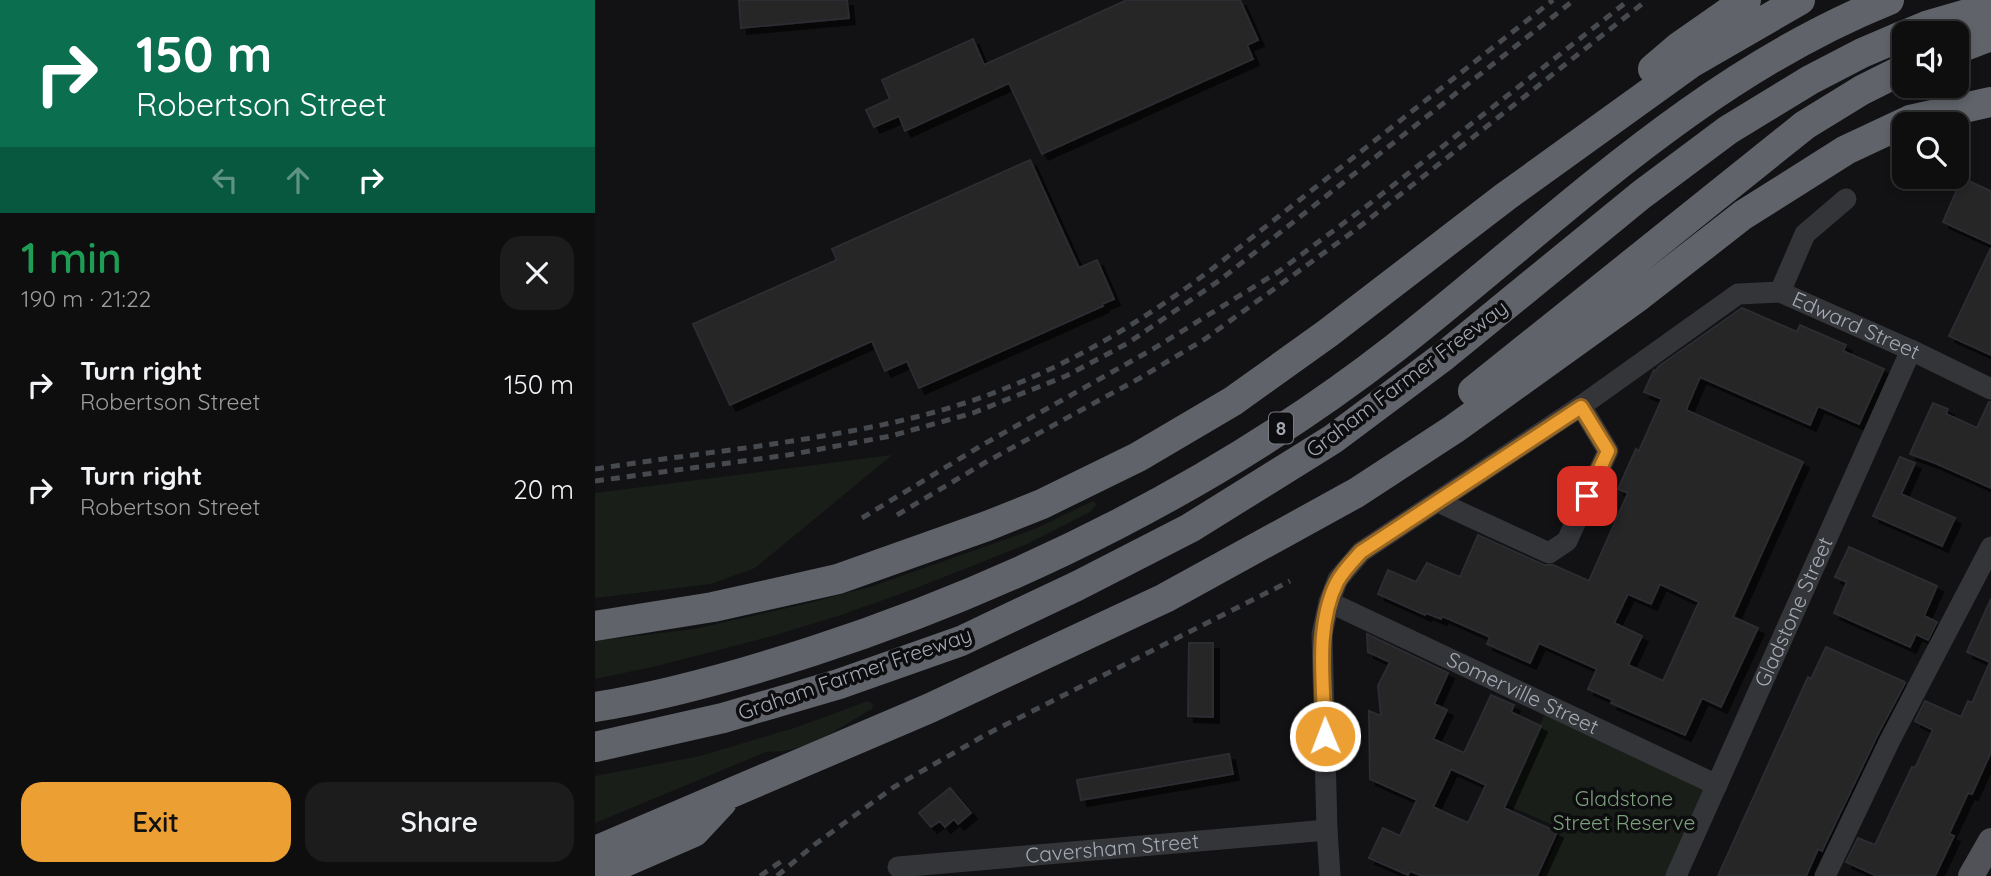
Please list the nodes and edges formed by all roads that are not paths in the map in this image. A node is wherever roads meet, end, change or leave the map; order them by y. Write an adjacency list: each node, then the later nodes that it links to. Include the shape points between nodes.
1 (1746, 0): 11 (highway, via 1680,46)
2 (1800, 0): 11 (highway, via 1691,63)
3 (1889, 0): 22 (highway, Graham Farmer Freeway / 8, via 1787,48 1703,102 1599,179 1394,348 1316,405 1190,484 1031,567 941,606 774,664)
4 (1991, 6): 5 (highway)
5 (1942, 21)
6 (1991, 36): 8 (highway)
7 (1892, 40): 23 (highway, Graham Farmer Freeway / 8, via 1810,80 1728,130 1333,439 1190,528 961,641 736,715)
8 (1969, 44)
9 (1892, 75): 18 (highway, via 1805,125 1446,413)
10 (1991, 102): 18 (highway, via 1910,120 1846,150 1743,215 1454,429 1356,493)
11 (1505, 197): 21 (highway, via 1233,401 1138,457 1042,504 838,579 713,607)
12 (1846, 198): 13 (street, via 1805,234)
13 (1780, 292): 14 (street, Edward Street); 16 (street, Edward Street, via 1738,294)
14 (1911, 350): 15 (street, Edward Street); 24 (street, Gladstone Street)
15 (1991, 389)
16 (1581, 407): 17 (street, Edward Street); 17 (street, via 1608,451 1567,541 1549,553)
17 (1438, 502): 20 (street, Edward Street, via 1361,552 1338,579)
18 (1270, 541): 25 (highway, via 1046,655)
19 (1991, 547): 33 (street)
20 (1329, 602): 24 (street, Somerville Street); 26 (street, Edward Street, via 1322,634)
21 (595, 626)
22 (595, 707)
23 (595, 747)
24 (1717, 785): 32 (street, Gladstone Street)
25 (730, 794): 28 (highway); 30 (highway, via 694,832)
26 (1327, 830): 29 (street, Caversham Street); 31 (street, Edward Street)
27 (1991, 841): 34 (main road)
28 (595, 850)
29 (898, 867)
30 (595, 874)
31 (1330, 876)
32 (1676, 876)
33 (1825, 876)
34 (1971, 876)

